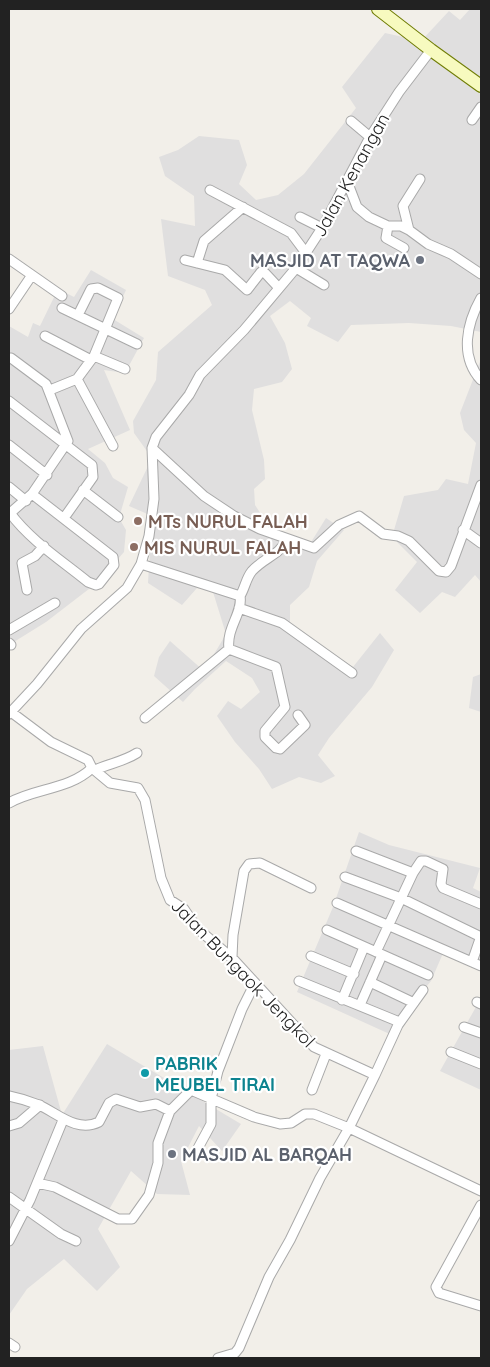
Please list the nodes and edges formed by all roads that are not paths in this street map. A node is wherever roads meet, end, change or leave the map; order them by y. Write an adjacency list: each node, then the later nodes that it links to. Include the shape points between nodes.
1 (378, 9): 2 (street)
2 (431, 50): 3 (street); 7 (street, Jalan Kenangan)
3 (481, 86)
4 (481, 106): 5 (street)
5 (472, 120)
6 (351, 121): 7 (street)
7 (370, 137): 9 (street, Jalan Kenangan)
8 (420, 179): 15 (street, via 403,206)
9 (347, 181): 13 (street, via 357,206); 14 (street, Jalan Kenangan)
10 (210, 190): 11 (street)
11 (244, 206): 17 (street, via 292,233); 20 (street, via 204,241)
12 (300, 217): 14 (street)
13 (388, 226): 15 (street); 16 (street, via 386,238)
14 (322, 228): 17 (street, Jalan Kenangan)
15 (409, 230): 22 (street)
16 (404, 248)
17 (306, 253): 21 (street, Jalan Kenangan)
18 (9, 259): 23 (street)
19 (184, 260): 20 (street)
20 (197, 263): 25 (street, via 225,270 247,290 262,272)
21 (296, 268): 24 (street); 25 (street, Jalan Kenangan)
22 (481, 274)
23 (32, 275): 26 (street); 29 (street)
24 (324, 285)
25 (278, 288): 44 (street, Jalan Kenangan, via 244,330 200,375)
26 (62, 296)
27 (481, 298): 38 (street, via 467,333 469,354)
28 (62, 308): 30 (street)
29 (9, 309)
30 (78, 316): 31 (street); 31 (street, via 91,289 98,288 114,296 118,302)
31 (106, 330): 33 (street); 34 (street)
32 (45, 336): 34 (street)
33 (137, 344)
34 (93, 358): 36 (street); 37 (street)
35 (9, 359): 39 (street, via 42,380)
36 (124, 370)
37 (77, 379): 39 (street); 43 (street)
38 (481, 380)
39 (50, 390): 42 (street)
40 (9, 400): 42 (street)
41 (9, 445): 45 (street)
42 (67, 445): 45 (street); 48 (street, via 93,468 93,477)
43 (113, 446)
44 (152, 448): 54 (street, via 204,496 260,529); 57 (street, via 154,499)
45 (47, 475): 49 (street)
46 (481, 485): 53 (street)
47 (9, 487): 49 (street)
48 (83, 490): 51 (street); 52 (street)
49 (29, 498): 50 (street); 52 (street)
50 (9, 514): 56 (street)
51 (118, 517)
52 (64, 518): 56 (street, via 113,557 114,565 99,584 92,585)
53 (463, 530): 54 (street, via 446,572 439,571 409,541 383,534 359,516 339,525 314,548); 55 (street)
54 (287, 540): 59 (street, via 280,552 267,557 253,570)
55 (481, 542)
56 (44, 546): 58 (street, via 22,563)
57 (141, 564): 59 (street); 65 (street, via 128,588 81,630)
58 (27, 590)
59 (240, 596): 61 (street)
60 (55, 603): 62 (street)
61 (239, 608): 63 (street, via 228,634); 64 (street, via 282,623)
62 (10, 626)
63 (229, 649): 66 (street, via 276,668 285,710 265,734 276,748 280,749 304,727); 67 (street)
64 (352, 673)
65 (10, 713): 69 (street, Jalan Bungaok Jengkol, via 51,742 88,760)
66 (298, 715)
67 (145, 718)
68 (137, 753): 69 (street, via 122,762)
69 (93, 769): 70 (street, via 84,776); 84 (street, Jalan Bungaok Jengkol, via 110,783 138,788 142,793 165,892 170,900 184,909 200,931)
70 (9, 803)
71 (356, 851): 72 (street)
72 (413, 873): 75 (street); 77 (street, via 423,860 442,868 442,887)
73 (346, 877): 75 (street)
74 (311, 888): 84 (street, via 260,863 249,864 244,871)
75 (401, 898): 78 (street); 80 (street)
76 (337, 903): 78 (street)
77 (481, 904)
78 (390, 925): 82 (street); 85 (street)
79 (327, 930): 81 (street)
80 (481, 937): 85 (street)
81 (364, 947): 82 (street); 86 (street)
82 (379, 954): 87 (street); 89 (street)
83 (311, 956): 86 (street)
84 (232, 957): 90 (street, Jalan Bungaok Jengkol)
85 (477, 964)
86 (354, 974): 92 (street)
87 (428, 975)
88 (299, 981): 92 (street)
89 (370, 982): 93 (street); 94 (street)
90 (255, 983): 99 (street, Jalan Bungaok Jengkol, via 314,1047); 104 (street, via 218,1071)
91 (424, 990): 101 (street, via 398,1025)
92 (342, 1000): 94 (street)
93 (410, 1001)
94 (360, 1006): 95 (street)
95 (397, 1021)
96 (464, 1027): 97 (street)
97 (481, 1033)
98 (450, 1052): 100 (street)
99 (326, 1054): 101 (street, Jalan Bungaok Jengkol); 102 (street)
100 (481, 1064)
101 (375, 1076): 109 (street)
102 (312, 1090)
103 (9, 1096): 105 (street)
104 (211, 1099): 106 (street, via 191,1090); 109 (street, via 254,1118 275,1123 291,1123 309,1113); 110 (street, via 211,1124)
105 (40, 1105): 107 (street); 108 (street, via 18,1123)
106 (170, 1111): 107 (street, via 156,1104 140,1107 116,1099 109,1103 96,1124); 111 (street, via 158,1143 158,1163 149,1195 132,1219 118,1219 55,1187)
107 (63, 1120): 111 (street)
108 (9, 1126)
109 (349, 1128): 112 (street); 119 (street, via 268,1277 239,1348 235,1353)
110 (197, 1150)
111 (37, 1182): 115 (street)
112 (481, 1191)
113 (9, 1197): 115 (street)
114 (481, 1205): 118 (street, via 436,1287 439,1293)
115 (24, 1210): 116 (street); 117 (street)
116 (9, 1240)
117 (76, 1241)
118 (481, 1306)
119 (218, 1358)

